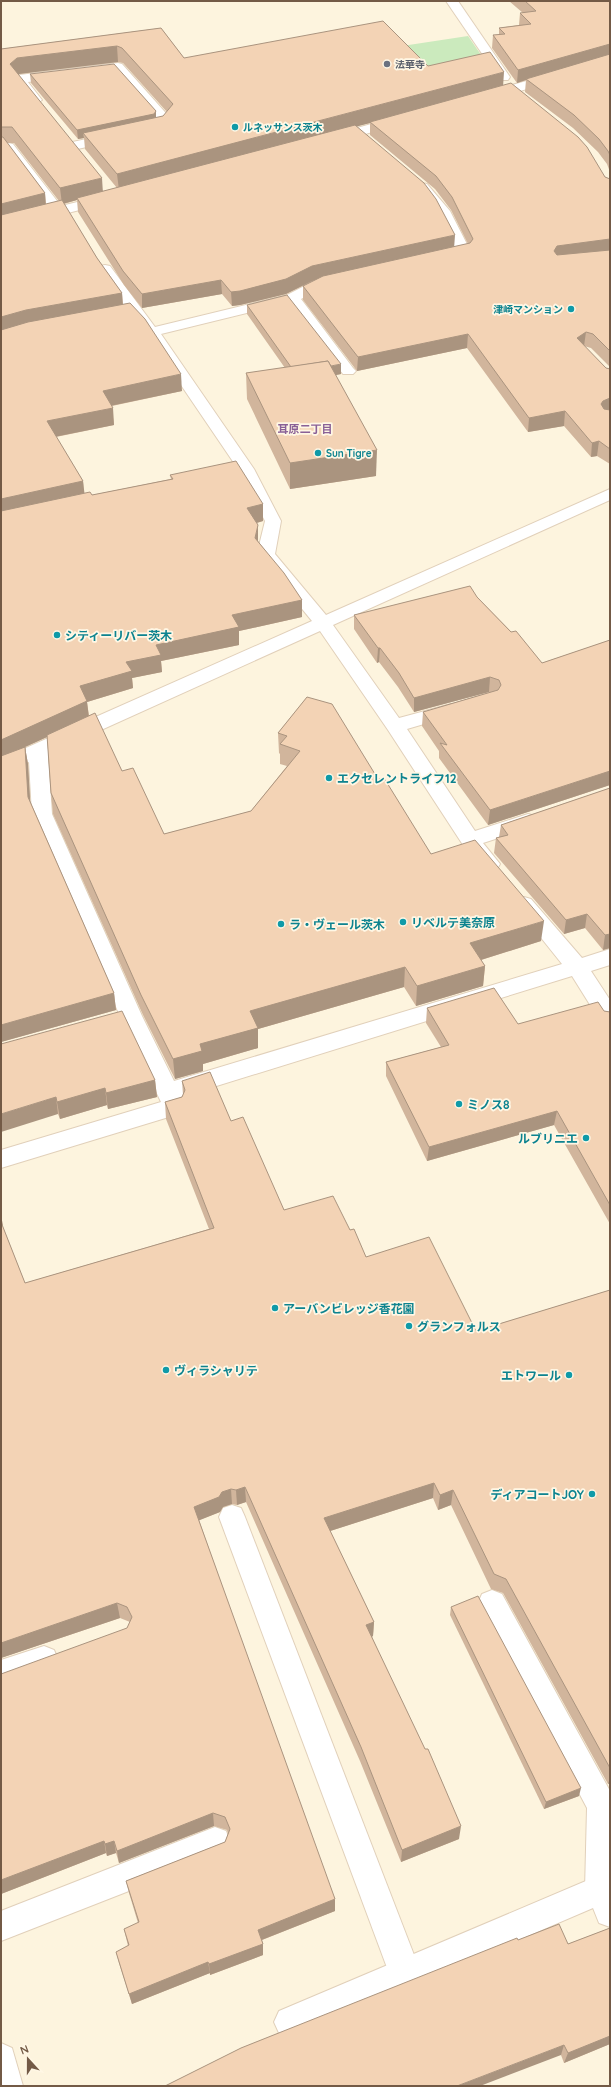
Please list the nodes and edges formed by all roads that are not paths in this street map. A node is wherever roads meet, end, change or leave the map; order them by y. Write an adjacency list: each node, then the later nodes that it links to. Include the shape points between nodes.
1 (452, 1): 3 (street)
2 (610, 61): 3 (street)
3 (513, 90): 4 (street); 5 (street)
4 (525, 99)
5 (476, 100)
6 (44, 110): 12 (street, via 19,79 118,67 165,120 159,127)
7 (416, 116): 8 (street)
8 (357, 132): 10 (street); 11 (street)
9 (63, 134): 12 (street)
10 (369, 142)
11 (319, 143)
12 (73, 146): 14 (street)
13 (1, 148): 17 (street, via 8,147)
14 (82, 157)
15 (411, 178): 20 (street, via 429,193 443,211 464,252)
16 (106, 186): 17 (street, via 115,197)
17 (67, 215): 18 (street)
18 (1, 226)
19 (95, 254): 23 (street, via 128,314)
20 (425, 260)
21 (345, 278): 22 (street, via 316,285)
22 (292, 298): 23 (street); 24 (street)
23 (152, 332): 26 (street, via 238,471 273,521 266,554)
24 (348, 371)
25 (610, 494): 26 (street)
26 (323, 623): 28 (street); 29 (street)
27 (467, 705): 28 (street)
28 (395, 726): 32 (street)
29 (38, 750): 30 (street); 35 (street, via 42,814)
30 (1, 767)
31 (544, 815): 32 (street)
32 (470, 840): 34 (street)
33 (610, 957): 34 (street)
34 (578, 968): 36 (street); 38 (street)
35 (131, 1016): 37 (street); 38 (street)
36 (610, 1018)
37 (108, 1022)
38 (168, 1092): 39 (street, via 174,1107)
39 (1, 1159)
40 (232, 1517): 47 (street)
41 (492, 1603): 45 (street, via 602,1806)
42 (67, 1650): 43 (street)
43 (1, 1674)
44 (215, 1842): 46 (street)
45 (605, 1901): 47 (street)
46 (1, 1926)
47 (405, 1973): 48 (street)
48 (290, 2022)
49 (1, 2059): 50 (street)
50 (7, 2086)

